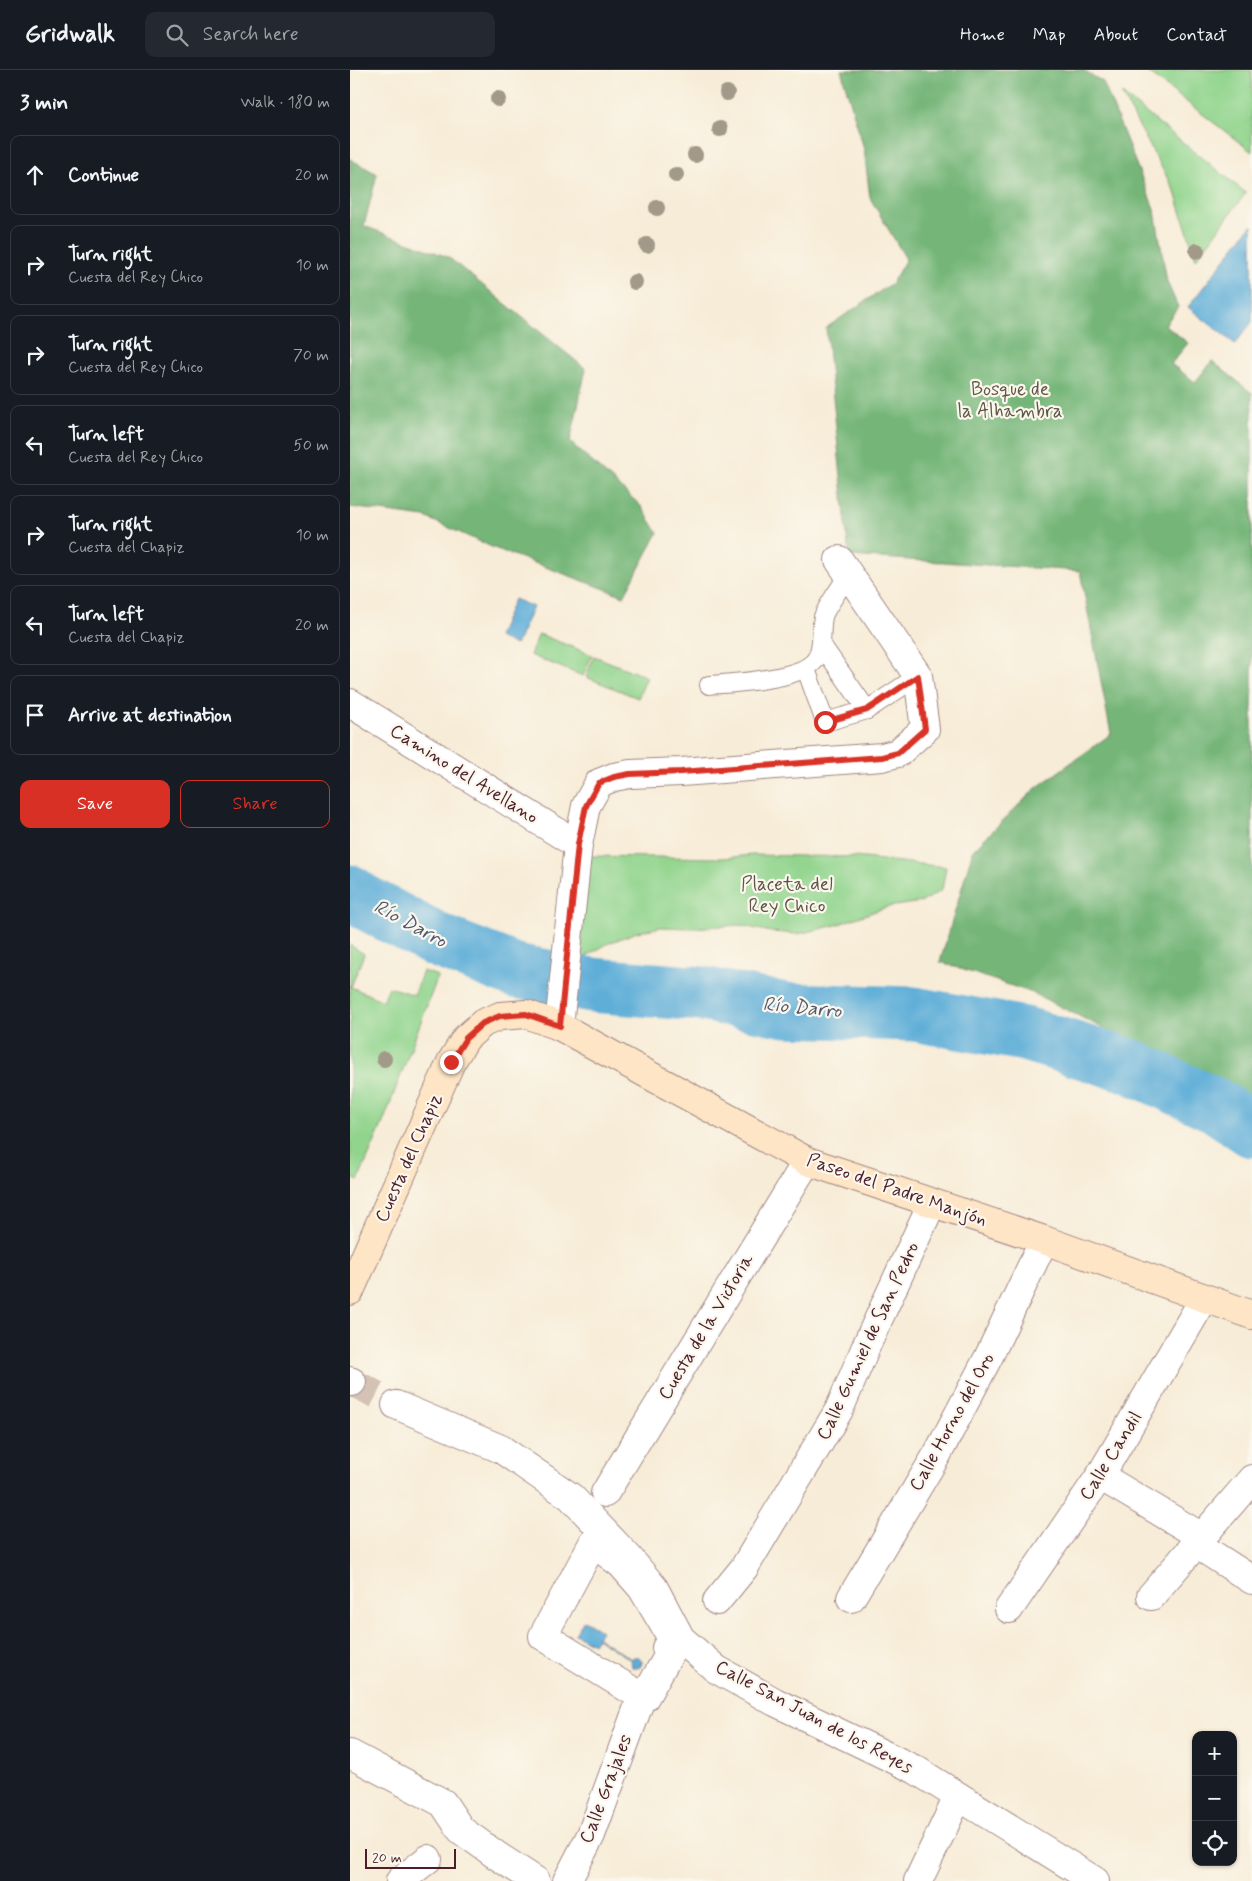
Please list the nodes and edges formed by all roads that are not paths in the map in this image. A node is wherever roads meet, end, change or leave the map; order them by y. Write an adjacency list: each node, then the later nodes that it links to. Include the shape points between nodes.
1 (844, 567): 2 (lane, via 823,616); 4 (street)
2 (822, 644): 3 (lane, via 816,660); 7 (lane)
3 (806, 669): 5 (lane, via 760,681); 7 (lane, via 825,722)
4 (918, 676): 7 (lane); 8 (street, via 925,729 898,753 882,757 614,777 599,783 586,806)
5 (709, 685)
6 (350, 704): 8 (street, Camino del Avellano)
7 (867, 710)
8 (578, 844): 9 (street)
9 (560, 1026): 10 (street, Paseo del Padre Manjón); 13 (street, Cuesta del Chapiz, via 526,1014 500,1016 483,1023 466,1038 451,1062)
10 (807, 1161): 11 (street, Paseo del Padre Manjón); 19 (street, Cuesta de la Victoria)
11 (930, 1202): 12 (street, Paseo del Padre Manjón); 24 (street, Calle Gumiel de San Pedro, via 840,1410 744,1568)
12 (1044, 1240): 14 (street, Paseo del Padre Manjón); 23 (street, Calle Horno del Oro, via 938,1453)
13 (350, 1291)
14 (1202, 1297): 15 (street, Paseo del Padre Manjón); 17 (street, Calle Candil, via 1163,1371)
15 (1252, 1315)
16 (396, 1405): 28 (street, Calle San Juan de los Reyes, via 501,1449 571,1497 654,1588 681,1639 716,1669 775,1702 916,1770)
17 (1100, 1476): 20 (street); 25 (street, Calle Candil)
18 (1252, 1479): 20 (street)
19 (605, 1492)
20 (1196, 1544): 21 (street); 22 (street)
21 (1252, 1580)
22 (1151, 1596)
23 (851, 1598)
24 (717, 1601)
25 (1009, 1609)
26 (642, 1696): 26 (street, Calle Grajales, via 645,1697 671,1651 666,1648 674,1640 642,1588 621,1564 593,1543 543,1636); 32 (street, Calle Grajales, via 591,1835)
27 (350, 1754): 31 (street, via 443,1803 461,1830)
28 (958, 1797): 33 (street); 34 (street, Calle San Juan de los Reyes)
29 (428, 1859): 30 (street)
30 (400, 1881)
31 (536, 1881)
32 (567, 1881)
33 (918, 1881)
34 (1095, 1881)

